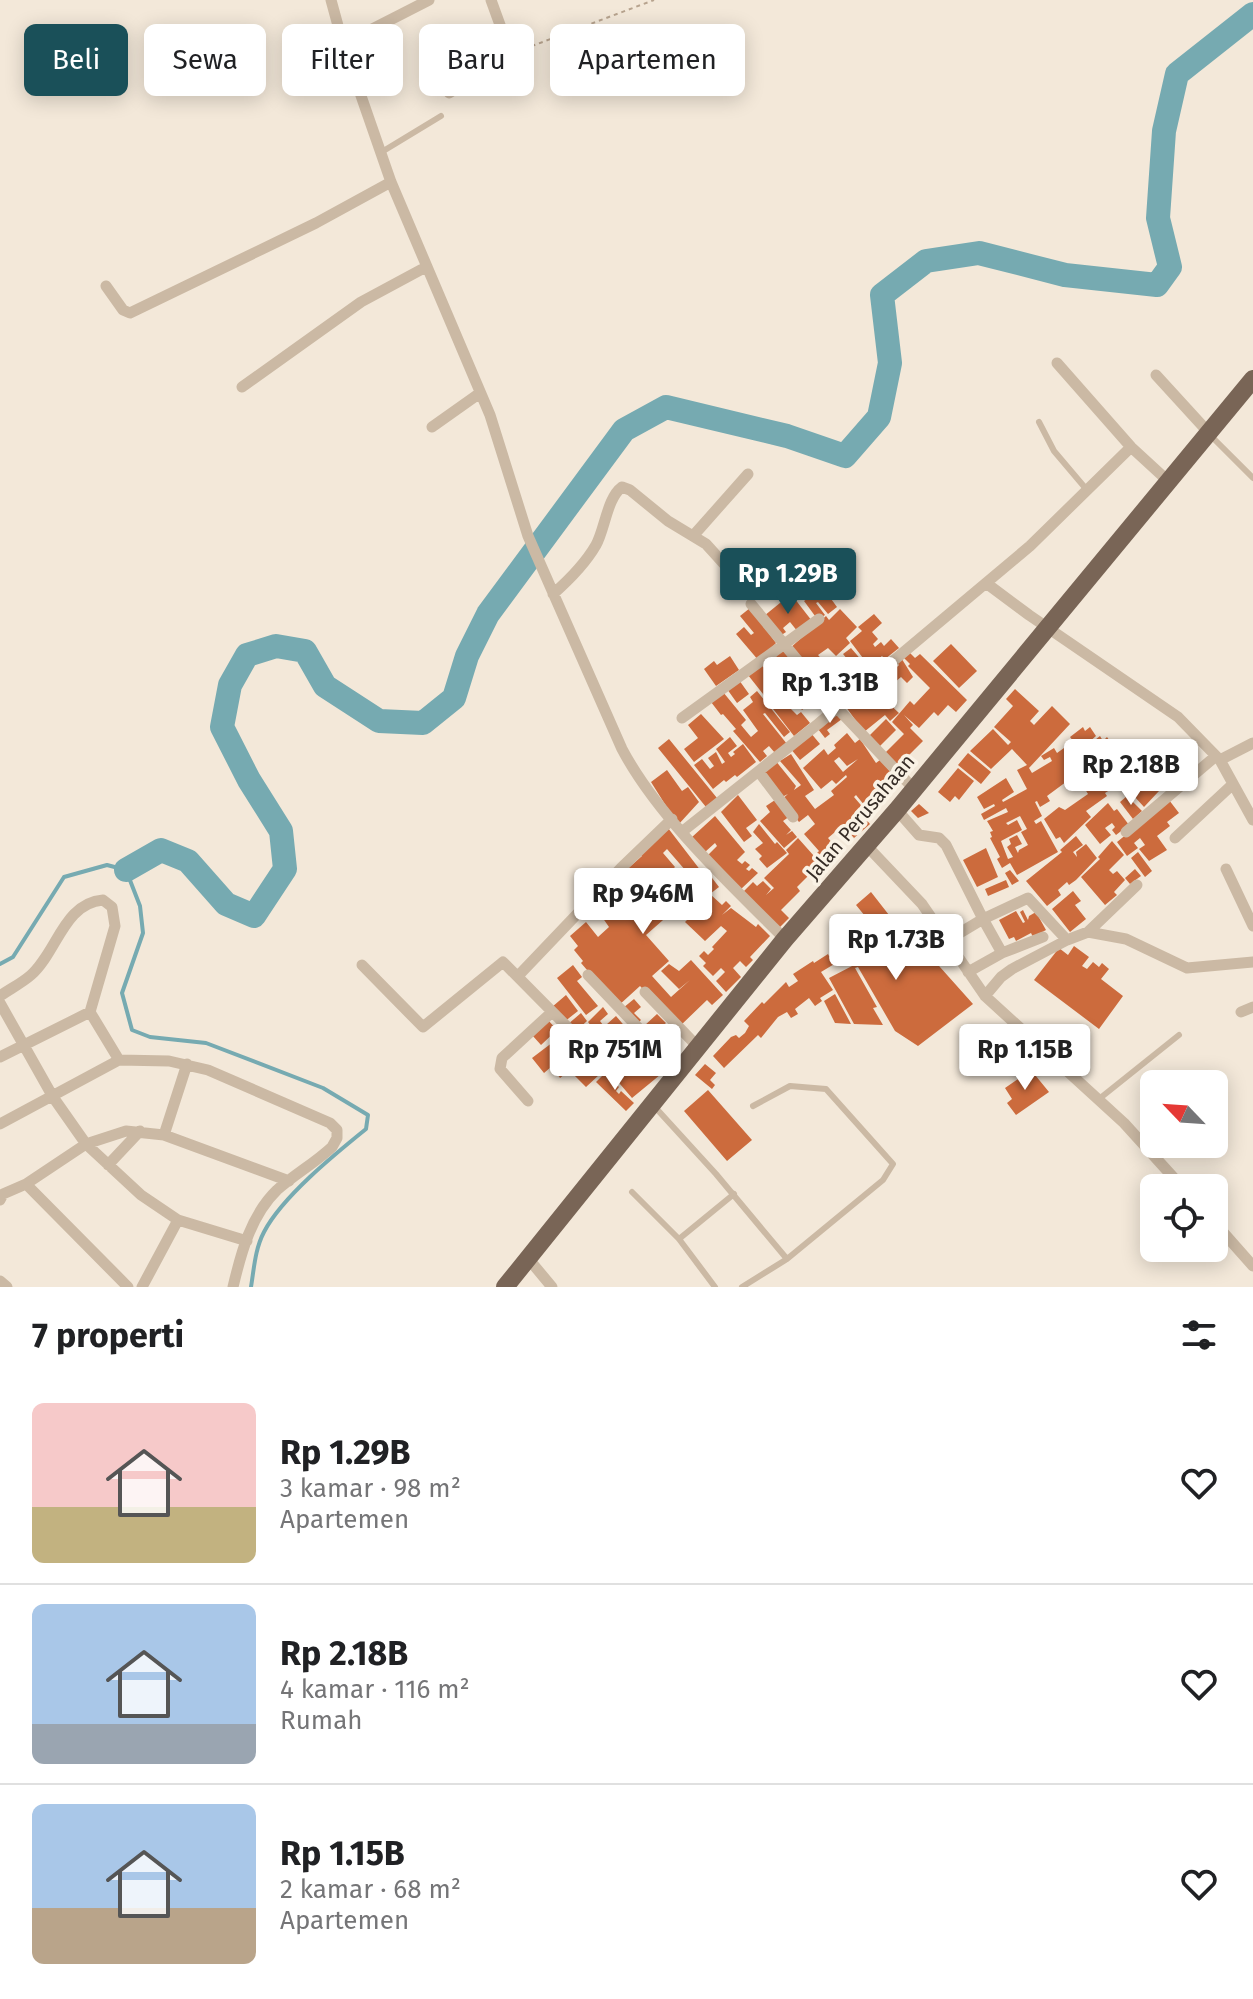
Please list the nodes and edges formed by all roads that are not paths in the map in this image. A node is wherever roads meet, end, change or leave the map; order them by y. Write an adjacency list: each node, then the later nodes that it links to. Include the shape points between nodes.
1 (331, 0): 4 (street)
2 (429, 0): 5 (street)
3 (491, 0): 6 (street)
4 (338, 24)
5 (382, 24)
6 (500, 24)
7 (361, 96): 9 (street)
8 (441, 116): 9 (lane)
9 (380, 153): 10 (street)
10 (391, 182): 11 (street); 12 (street, via 130,313)
11 (426, 267): 16 (street, via 361,302); 17 (street)
12 (106, 286)
13 (1057, 363): 21 (street)
14 (1156, 375): 20 (street)
15 (1253, 379): 20 (main road, Jalan Perusahaan)
16 (242, 387)
17 (480, 393): 19 (street); 29 (street)
18 (1039, 422): 25 (lane, via 1054,451)
19 (432, 427)
20 (1209, 433): 23 (lane); 24 (main road, Jalan Perusahaan)
21 (1131, 447): 24 (street); 25 (street)
22 (748, 474): 26 (street)
23 (1253, 478)
24 (1168, 481): 32 (main road, Jalan Perusahaan)
25 (1088, 491): 28 (street)
26 (693, 536): 27 (street, via 746,587); 29 (street, via 622,487 591,553)
27 (777, 569)
28 (986, 583): 32 (street); 34 (street)
29 (553, 594): 43 (street, via 622,749)
30 (751, 604): 33 (street)
31 (819, 619): 33 (street)
32 (1046, 627): 37 (street, via 1178,717); 40 (main road, Jalan Perusahaan)
33 (785, 645): 34 (street); 35 (street)
34 (837, 708): 38 (street); 40 (street)
35 (682, 718)
36 (1253, 743): 37 (street)
37 (1218, 758): 39 (street); 46 (street)
38 (759, 772): 42 (street); 45 (street)
39 (1233, 784): 44 (street); 47 (street)
40 (914, 789): 41 (main road, Jalan Perusahaan)
41 (897, 810): 48 (main road, Jalan Perusahaan); 51 (street, via 919,835 939,838 946,845)
42 (793, 817)
43 (672, 819): 45 (street); 63 (street)
44 (1253, 820)
45 (683, 831): 55 (street)
46 (1126, 832)
47 (1175, 838)
48 (866, 845): 55 (main road, Jalan Perusahaan); 56 (street)
49 (1226, 869): 52 (street)
50 (1137, 885): 53 (street)
51 (983, 919): 56 (street); 57 (street, via 1028,898); 58 (street)
52 (1253, 926)
53 (1088, 932): 57 (street); 59 (street, via 1126,939 1187,968)
54 (1043, 937): 58 (street)
55 (785, 939): 72 (main road, Jalan Perusahaan)
56 (948, 940): 61 (street)
57 (1067, 940): 66 (street, via 1006,972)
58 (1002, 953): 61 (street)
59 (1253, 962)
60 (362, 965): 63 (street, via 423,1027 502,962)
61 (968, 972): 66 (street)
62 (588, 975): 76 (street)
63 (518, 976): 69 (street)
64 (645, 992): 72 (street)
65 (0, 996): 68 (street, via 32,974 71,915 103,900 112,907 115,926)
66 (985, 996): 78 (street)
67 (0, 1003): 71 (street)
68 (90, 1012): 71 (street); 74 (street)
69 (552, 1012): 76 (street, via 603,1062); 79 (street, via 499,1061)
70 (1179, 1035): 78 (lane)
71 (25, 1044): 73 (street); 77 (street)
72 (698, 1047): 76 (main road, Jalan Perusahaan)
73 (0, 1057)
74 (119, 1060): 75 (street); 77 (street)
75 (187, 1064): 84 (street); 88 (street, via 335,1126 332,1147)
76 (673, 1065): 80 (main road, Jalan Perusahaan)
77 (53, 1097): 82 (street); 85 (street)
78 (1099, 1099): 87 (street)
79 (528, 1101)
80 (652, 1104): 92 (lane); 97 (main road, Jalan Perusahaan)
81 (753, 1106): 98 (lane, via 790,1086 826,1089 893,1164 883,1180)
82 (0, 1124)
83 (140, 1131): 84 (street); 85 (street); 86 (street)
84 (164, 1135): 88 (street)
85 (86, 1144): 86 (street); 89 (street)
86 (108, 1165): 93 (street)
87 (1170, 1174)
88 (289, 1181): 96 (street, via 264,1206)
89 (26, 1184): 91 (street); 103 (street)
90 (632, 1192): 95 (lane)
91 (1, 1194)
92 (734, 1194): 95 (lane); 98 (lane)
93 (178, 1220): 96 (street); 104 (street)
94 (1228, 1238): 99 (street)
95 (679, 1239): 107 (lane)
96 (247, 1241): 105 (street)
97 (527, 1257): 101 (main road, Jalan Perusahaan); 106 (street)
98 (787, 1259): 108 (lane)
99 (1253, 1266)
100 (0, 1281): 102 (street)
101 (514, 1283)
102 (7, 1287)
103 (128, 1287)
104 (142, 1287)
105 (233, 1287)
106 (552, 1287)
107 (715, 1287)
108 (742, 1287)

